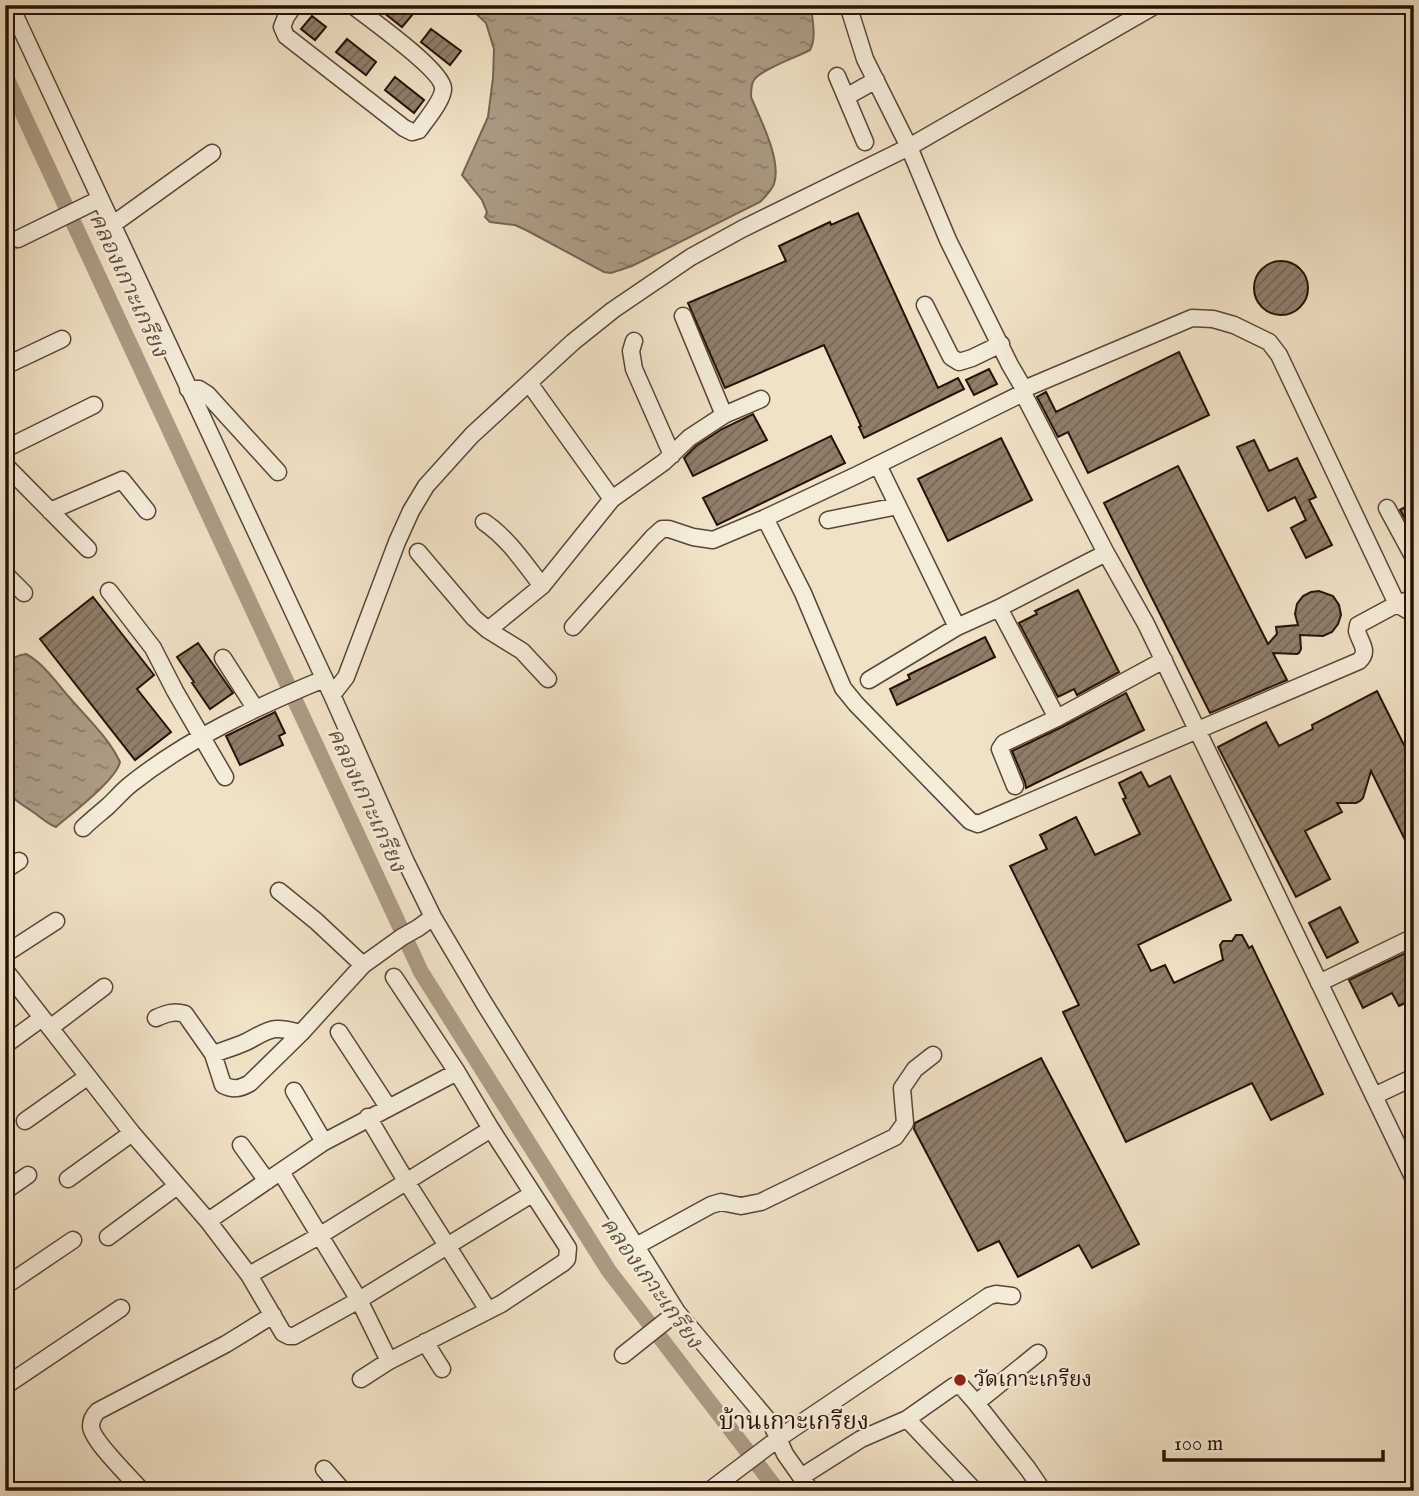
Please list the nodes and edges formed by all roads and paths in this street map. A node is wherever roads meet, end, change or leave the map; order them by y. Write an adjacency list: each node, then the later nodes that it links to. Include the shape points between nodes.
1 (10, 5): 12 (street)
2 (294, 5): 3 (street, via 282,27 286,36 404,128 419,130 443,95 444,86 415,55)
3 (352, 5)
4 (848, 5): 7 (street)
5 (1156, 5): 10 (street)
6 (837, 76): 8 (street)
7 (876, 80): 8 (street); 10 (street)
8 (846, 97): 9 (street)
9 (865, 142)
10 (909, 147): 19 (street, via 948,240); 21 (street, via 691,257 613,310)
11 (212, 153): 13 (street)
12 (93, 202): 13 (street); 14 (street)
13 (112, 225): 22 (street)
14 (18, 239)
15 (925, 304): 19 (street, via 951,357 959,362)
16 (683, 316): 26 (street)
17 (62, 339): 20 (street)
18 (634, 341): 28 (street, via 634,369)
19 (1001, 344): 23 (street)
20 (5, 366)
21 (529, 383): 32 (street); 60 (street, via 472,435 426,486 397,542 346,677)
22 (188, 389): 31 (street, via 207,394); 59 (street)
23 (1024, 391): 30 (street); 42 (street); 49 (street, via 1192,318 1234,325 1269,342)
24 (761, 399): 26 (street)
25 (94, 405): 27 (street)
26 (724, 415): 28 (street, via 688,438)
27 (5, 449)
28 (672, 455): 32 (street)
29 (5, 464): 35 (street)
30 (878, 465): 33 (street); 37 (street)
31 (278, 472)
32 (612, 499): 45 (street)
33 (898, 506): 38 (street); 53 (street)
34 (1387, 508): 43 (street)
35 (50, 511): 36 (street, via 122,480); 40 (street)
36 (147, 511)
37 (765, 518): 52 (street, via 713,540 662,529); 63 (street, via 843,688 970,821 978,824)
38 (828, 520)
39 (484, 522): 45 (street)
40 (88, 549)
41 (418, 551): 54 (street)
42 (1106, 553): 50 (street); 56 (street)
43 (1414, 558)
44 (5, 574): 47 (street)
45 (542, 586): 54 (street)
46 (109, 591): 64 (street, via 153,648)
47 (24, 593)
48 (1414, 598): 49 (street)
49 (1397, 604): 51 (street); 63 (street, via 1359,625 1365,652 1359,661)
50 (999, 608): 53 (street); 62 (street)
51 (1414, 614)
52 (573, 627)
53 (957, 628): 58 (street)
54 (488, 631): 57 (street, via 522,651)
55 (223, 658): 61 (street)
56 (1164, 660): 62 (street); 63 (street)
57 (548, 680)
58 (869, 680)
59 (318, 681): 60 (street); 61 (street)
60 (332, 695): 69 (street)
61 (255, 708): 64 (street)
62 (1057, 718): 66 (street, via 1000,749)
63 (1198, 731): 76 (street)
64 (201, 737): 65 (street); 67 (street, via 130,785)
65 (225, 777)
66 (1015, 786)
67 (83, 828)
68 (279, 891): 73 (street)
69 (433, 917): 73 (street); 111 (street)
70 (56, 921): 72 (street)
71 (1414, 937): 76 (street)
72 (5, 954)
73 (363, 965): 81 (street)
74 (5, 970): 79 (street)
75 (394, 977): 85 (street)
76 (1319, 983): 89 (street)
77 (104, 987): 79 (street)
78 (156, 1018): 83 (street, via 167,1013 186,1014)
79 (46, 1023): 82 (street); 86 (street)
80 (339, 1032): 90 (street)
81 (301, 1033): 83 (street, via 263,1031); 83 (street, via 241,1088 223,1085)
82 (5, 1045)
83 (213, 1054)
84 (933, 1055): 111 (street, via 915,1069 902,1088 905,1123 895,1137 761,1202 711,1205)
85 (457, 1072): 90 (street); 93 (street)
86 (87, 1077): 92 (street); 94 (street)
87 (1414, 1077): 89 (street)
88 (294, 1091): 95 (street)
89 (1374, 1096): 100 (street)
90 (388, 1107): 91 (street)
91 (368, 1117): 95 (street); 102 (street)
92 (24, 1121)
93 (491, 1129): 102 (street); 105 (street)
94 (132, 1133): 99 (street); 103 (street)
95 (324, 1142): 97 (street)
96 (241, 1145): 101 (street)
97 (281, 1171): 101 (street); 107 (street)
98 (28, 1175): 104 (street)
99 (68, 1179)
100 (1414, 1179)
101 (267, 1181): 106 (street)
102 (406, 1181): 107 (street); 110 (street)
103 (177, 1186): 106 (street); 108 (street)
104 (5, 1191)
105 (532, 1194): 110 (street); 117 (street, via 568,1248 567,1259)
106 (208, 1221): 112 (street)
107 (319, 1236): 112 (street); 115 (street)
108 (108, 1237)
109 (73, 1240): 113 (street)
110 (448, 1245): 115 (street); 117 (street)
111 (636, 1246): 119 (street)
112 (249, 1275): 118 (street)
113 (5, 1286)
114 (1012, 1296): 129 (street, via 989,1296)
115 (359, 1300): 118 (street, via 294,1336 283,1333); 123 (street)
116 (121, 1308): 126 (street)
117 (488, 1310): 120 (street)
118 (273, 1315): 134 (street, via 93,1417 95,1439)
119 (673, 1316): 122 (street); 129 (street, via 772,1425)
120 (425, 1342): 123 (street); 124 (street)
121 (1038, 1353): 127 (street)
122 (623, 1355)
123 (389, 1361): 125 (street)
124 (442, 1369)
125 (360, 1379)
126 (5, 1386)
127 (976, 1403): 128 (street, via 962,1387 954,1386); 139 (street)
128 (907, 1419): 131 (street, via 861,1438); 138 (street)
129 (774, 1442): 131 (street); 136 (street)
130 (324, 1469): 135 (street)
131 (801, 1477): 137 (street)
132 (5, 1483): 133 (street)
133 (11, 1491)
134 (142, 1491)
135 (343, 1491)
136 (709, 1491)
137 (811, 1491)
138 (975, 1491)
139 (1043, 1491)

